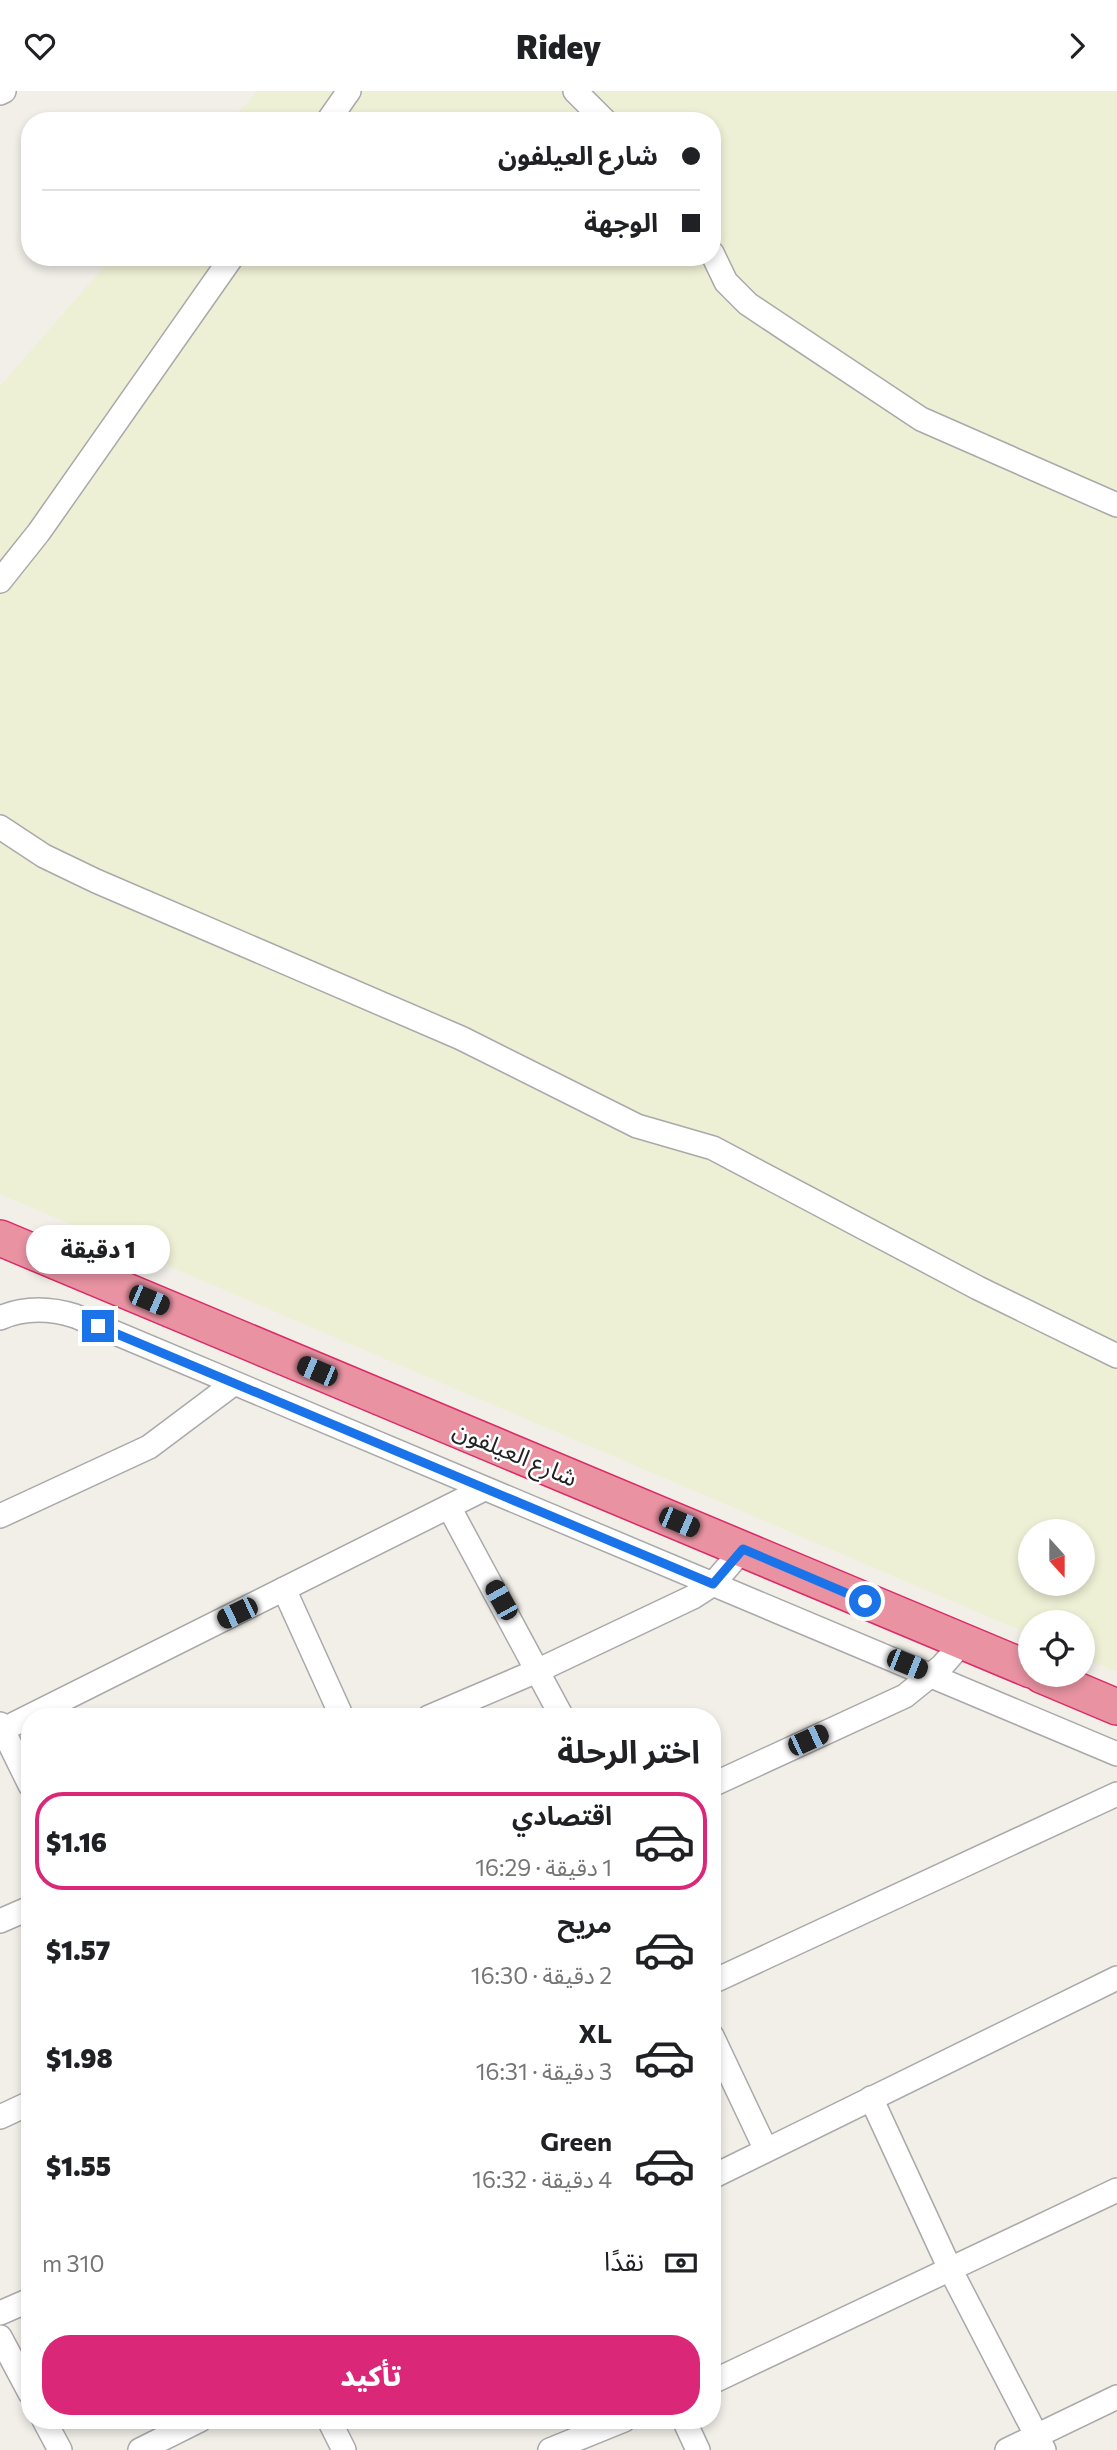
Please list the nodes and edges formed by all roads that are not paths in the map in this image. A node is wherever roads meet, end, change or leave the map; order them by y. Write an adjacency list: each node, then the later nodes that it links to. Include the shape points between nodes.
1 (349, 91): 3 (street)
2 (575, 91): 4 (street)
3 (334, 112)
4 (595, 112)
5 (226, 266): 8 (street)
6 (718, 266): 7 (street, via 726,282 748,304 921,419)
7 (1117, 505)
8 (0, 581)
9 (0, 827): 12 (street, via 44,856 96,881 461,1038 638,1126 713,1148)
10 (0, 1238): 17 (highway, شارع العيلفون)
11 (0, 1318): 13 (street, via 31,1309 61,1312)
12 (1117, 1356)
13 (233, 1384): 14 (street); 16 (street, via 149,1447)
14 (484, 1489): 15 (street); 18 (street)
15 (449, 1507): 19 (street); 22 (street)
16 (0, 1516)
17 (743, 1549): 18 (street); 20 (highway, شارع العيلفون)
18 (713, 1584): 22 (street); 23 (street)
19 (284, 1589): 26 (street); 27 (street)
20 (963, 1642): 21 (highway, شارع العيلفون); 23 (street)
21 (1018, 1665)
22 (539, 1670): 28 (street); 29 (street)
23 (931, 1674): 32 (street); 34 (street, via 905,1696)
24 (1070, 1687): 25 (highway)
25 (1117, 1707)
26 (42, 1708)
27 (338, 1708)
28 (450, 1708)
29 (558, 1708)
30 (21, 1718): 31 (street)
31 (1, 1728): 33 (street)
32 (1117, 1754)
33 (21, 1767)
34 (721, 1781)
35 (1117, 1794): 39 (street)
36 (21, 1912): 37 (street)
37 (0, 1921)
38 (1117, 1977): 41 (street)
39 (721, 1978)
40 (721, 2055): 44 (street)
41 (871, 2098): 44 (street); 47 (street)
42 (21, 2107): 43 (street)
43 (0, 2117)
44 (766, 2150): 45 (street)
45 (721, 2172)
46 (1117, 2190): 47 (street)
47 (950, 2269): 52 (street); 59 (street)
48 (21, 2303): 49 (street)
49 (0, 2313)
50 (0, 2337): 51 (street)
51 (21, 2376)
52 (721, 2378)
53 (1117, 2397): 59 (street)
54 (49, 2429): 60 (street)
55 (182, 2429): 61 (street)
56 (334, 2429): 62 (street)
57 (602, 2429): 63 (street)
58 (688, 2429): 64 (street)
59 (1041, 2443): 65 (street)
60 (60, 2450)
61 (140, 2450)
62 (344, 2450)
63 (550, 2450)
64 (698, 2450)
65 (1007, 2450)

